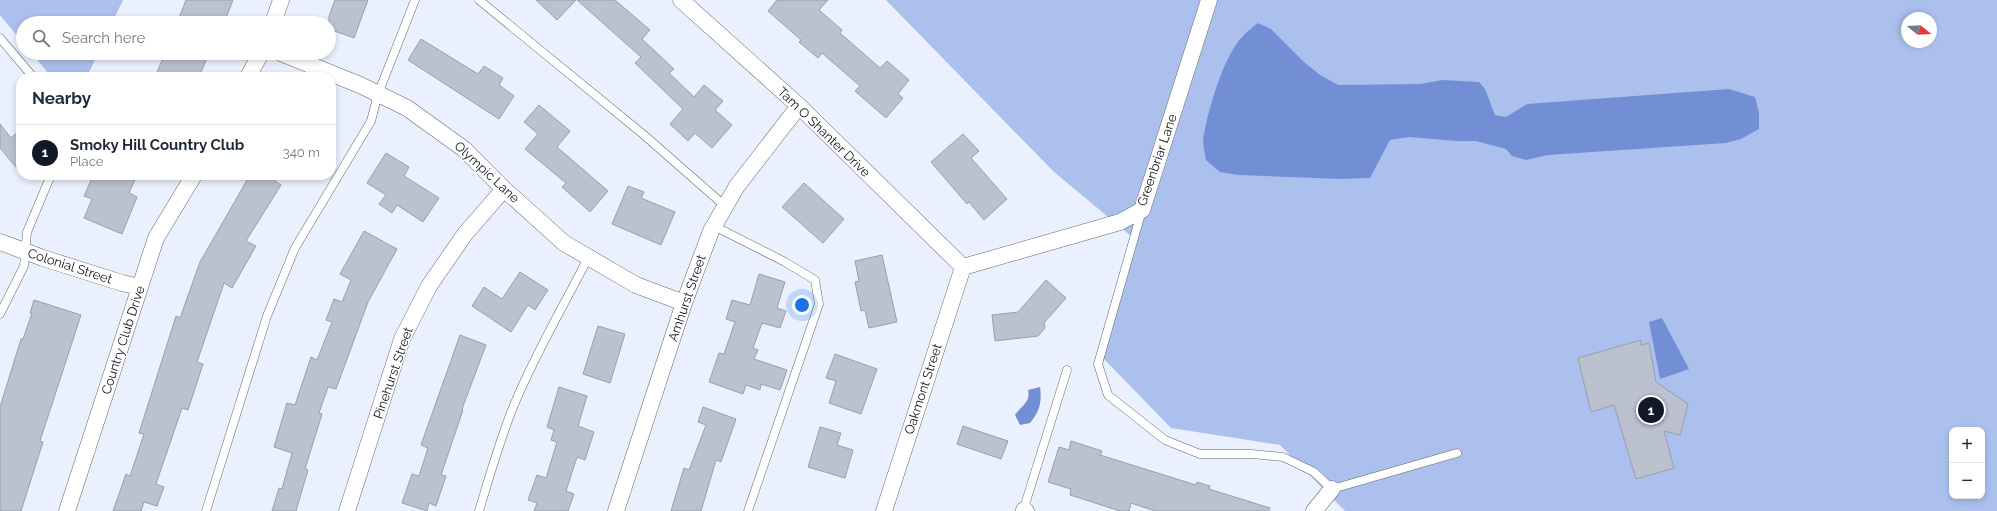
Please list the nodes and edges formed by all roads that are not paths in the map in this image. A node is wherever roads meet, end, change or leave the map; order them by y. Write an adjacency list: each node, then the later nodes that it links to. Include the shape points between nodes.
1 (281, 0): 6 (street)
2 (415, 0): 16 (lane)
3 (479, 0): 23 (lane, via 644,135)
4 (681, 0): 17 (street, Tam O Shanter Drive)
5 (1209, 0): 24 (street, Greenbriar Lane)
6 (275, 16)
7 (0, 38): 8 (lane)
8 (16, 57)
9 (19, 60): 12 (lane)
10 (257, 60): 13 (street)
11 (298, 60): 14 (street, Olympic Lane)
12 (29, 72)
13 (251, 72)
14 (326, 72)
15 (336, 76): 16 (street, Olympic Lane)
16 (378, 94): 18 (lane, via 371,120); 22 (street, Olympic Lane, via 407,108 464,149)
17 (799, 106): 23 (street, Amhurst Street, via 737,186); 29 (street, Tam O Shanter Drive)
18 (336, 179)
19 (49, 180): 27 (lane, via 27,232)
20 (191, 180): 30 (street, Country Club Drive, via 156,238)
21 (335, 180): 37 (lane, via 295,248 267,316)
22 (504, 189): 28 (street, Olympic Lane, via 564,243); 38 (street, Pinehurst Street, via 465,234 429,286 402,339)
23 (725, 206): 25 (street, Amhurst Street)
24 (1142, 210): 29 (street, Greenbriar Lane, via 1120,222); 35 (lane, via 1098,364 1108,395 1165,440 1200,454 1283,457 1314,472)
25 (714, 226): 31 (street, Amhurst Street); 41 (lane, via 785,262 814,280 819,304)
26 (0, 242): 27 (street, Colonial Street)
27 (25, 252): 30 (street, Colonial Street); 32 (lane, via 24,266)
28 (588, 258): 31 (street, Olympic Lane, via 636,284); 39 (lane, via 537,353 515,404)
29 (963, 267): 42 (street, Oakmont Street)
30 (140, 287): 36 (street, Country Club Drive)
31 (684, 303): 40 (street, Amhurst Street)
32 (0, 314)
33 (1067, 370): 43 (lane)
34 (1457, 453): 35 (lane)
35 (1332, 489): 44 (street)
36 (67, 511)
37 (206, 511)
38 (347, 511)
39 (479, 511)
40 (616, 511)
41 (748, 511)
42 (884, 511)
43 (1024, 511)
44 (1314, 511)

